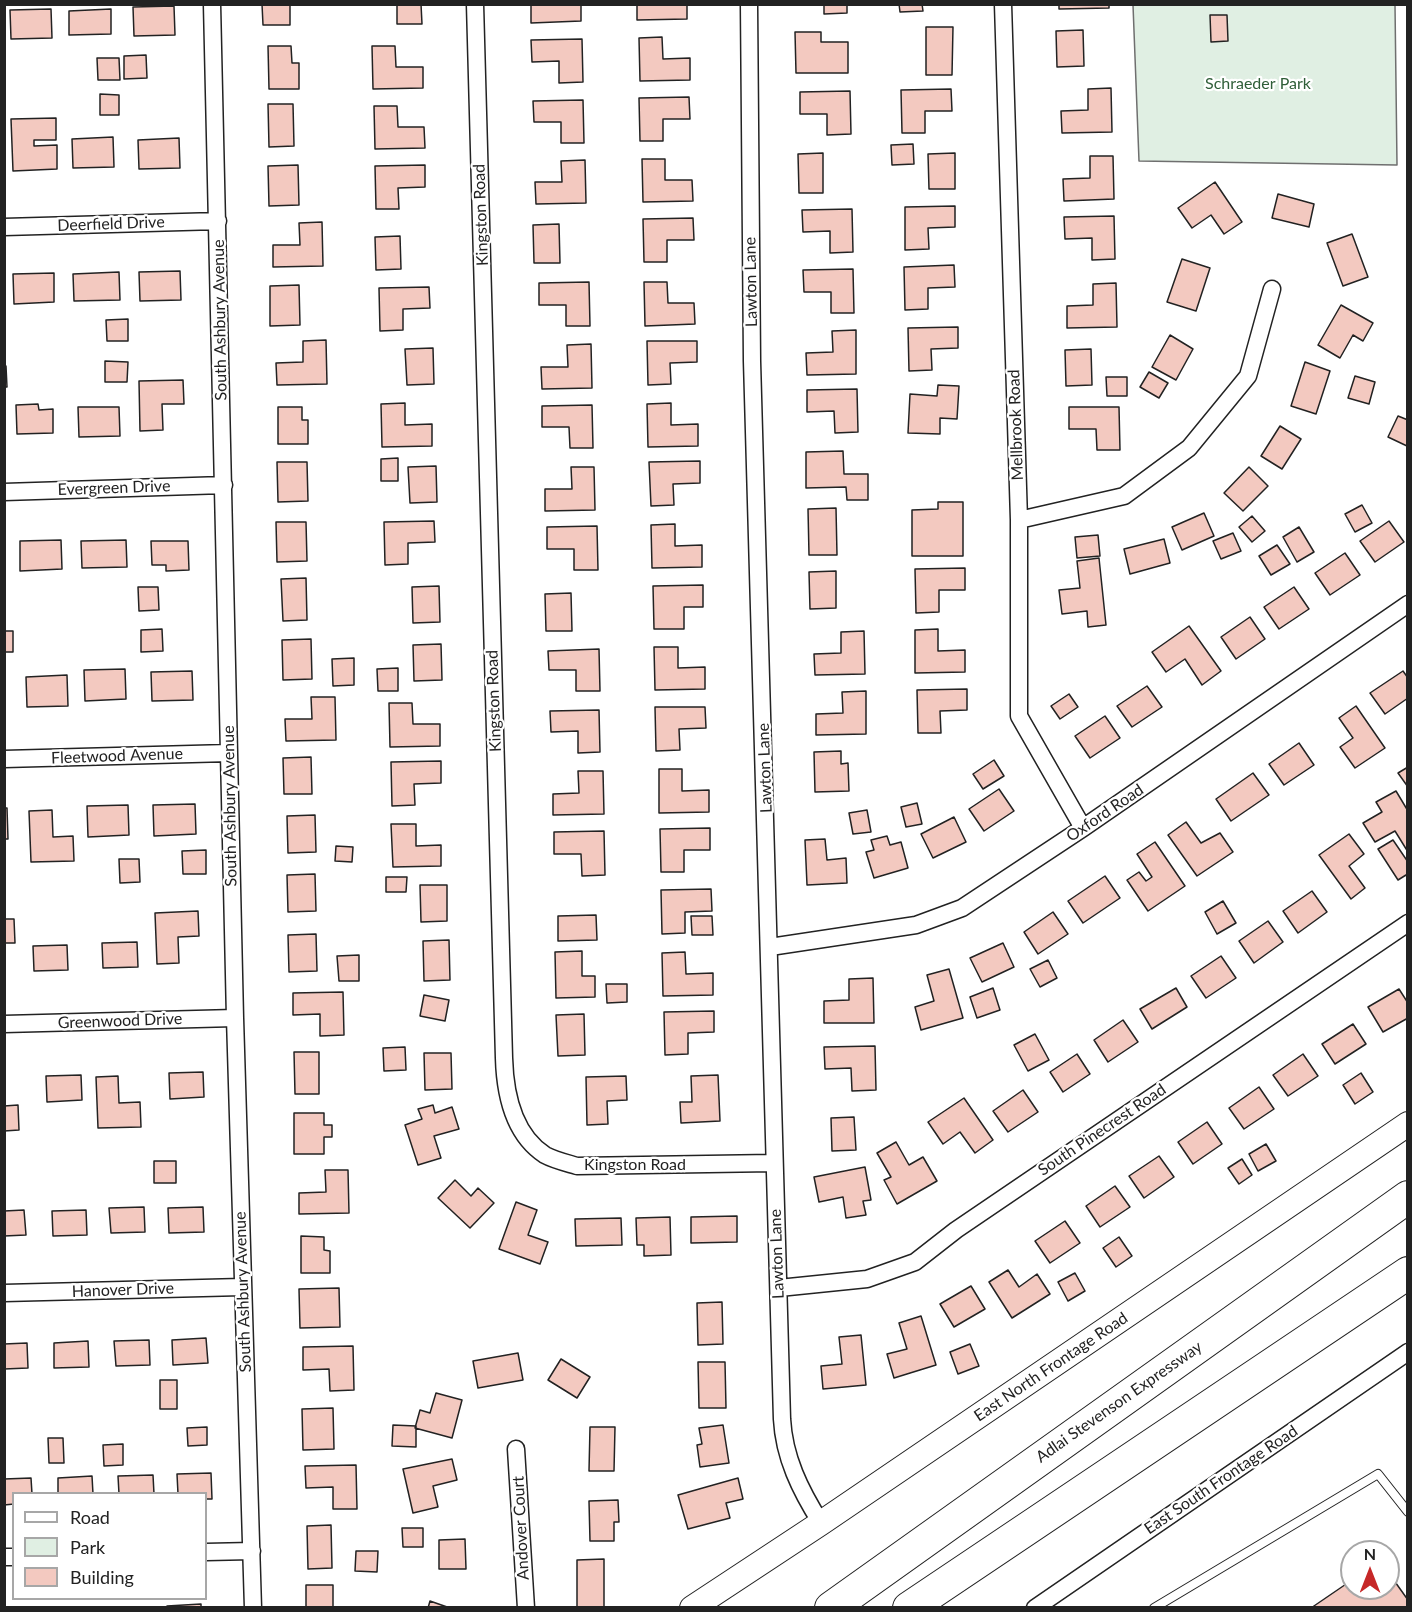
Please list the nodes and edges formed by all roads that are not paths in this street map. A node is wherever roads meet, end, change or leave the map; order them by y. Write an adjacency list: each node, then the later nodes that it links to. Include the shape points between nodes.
1 (212, 4): 5 (street, South Ashbury Avenue)
2 (475, 4): 20 (street, Kingston Road, via 504,1058 510,1105 530,1142 546,1156 577,1166)
3 (748, 4): 16 (street, Lawton Lane, via 752,362)
4 (1003, 4): 10 (street, Mellbrook Road)
5 (218, 221): 6 (street, Deerfield Drive); 8 (street, South Ashbury Avenue)
6 (4, 227)
7 (1272, 289): 10 (street, via 1248,376 1189,448 1124,496)
8 (224, 485): 9 (street, Evergreen Drive); 12 (street, South Ashbury Avenue)
9 (4, 492)
10 (1019, 520): 14 (street, Mellbrook Road, via 1019,716)
11 (1407, 604): 14 (street, Oxford Road)
12 (229, 753): 13 (street, Fleetwood Avenue); 17 (street, South Ashbury Avenue)
13 (4, 759)
14 (1083, 828): 16 (street, Oxford Road, via 962,908 916,925)
15 (1407, 923): 24 (street, South Pinecrest Road, via 956,1230 915,1262 867,1279)
16 (770, 947): 20 (street, Lawton Lane)
17 (235, 1018): 18 (street, Greenwood Drive); 23 (street, South Ashbury Avenue)
18 (4, 1024)
19 (1407, 1124): 29 (street, East North Frontage Road)
20 (773, 1163): 24 (street, Lawton Lane)
21 (1407, 1197): 35 (highway, Adlai Stevenson Expressway)
22 (1407, 1273): 36 (highway)
23 (242, 1287): 25 (street, Hanover Drive); 30 (street, South Ashbury Avenue)
24 (779, 1288): 29 (street, Lawton Lane, via 783,1438 792,1467)
25 (4, 1293)
26 (1407, 1352): 37 (street, East South Frontage Road)
27 (516, 1449): 33 (street, Andover Court)
28 (1407, 1512): 38 (lane, via 1378,1474)
29 (821, 1523): 34 (street, East North Frontage Road)
30 (252, 1551): 31 (street); 32 (street, South Ashbury Avenue)
31 (207, 1552)
32 (253, 1608)
33 (526, 1608)
34 (692, 1608)
35 (831, 1608)
36 (909, 1608)
37 (1035, 1608)
38 (1154, 1608)

